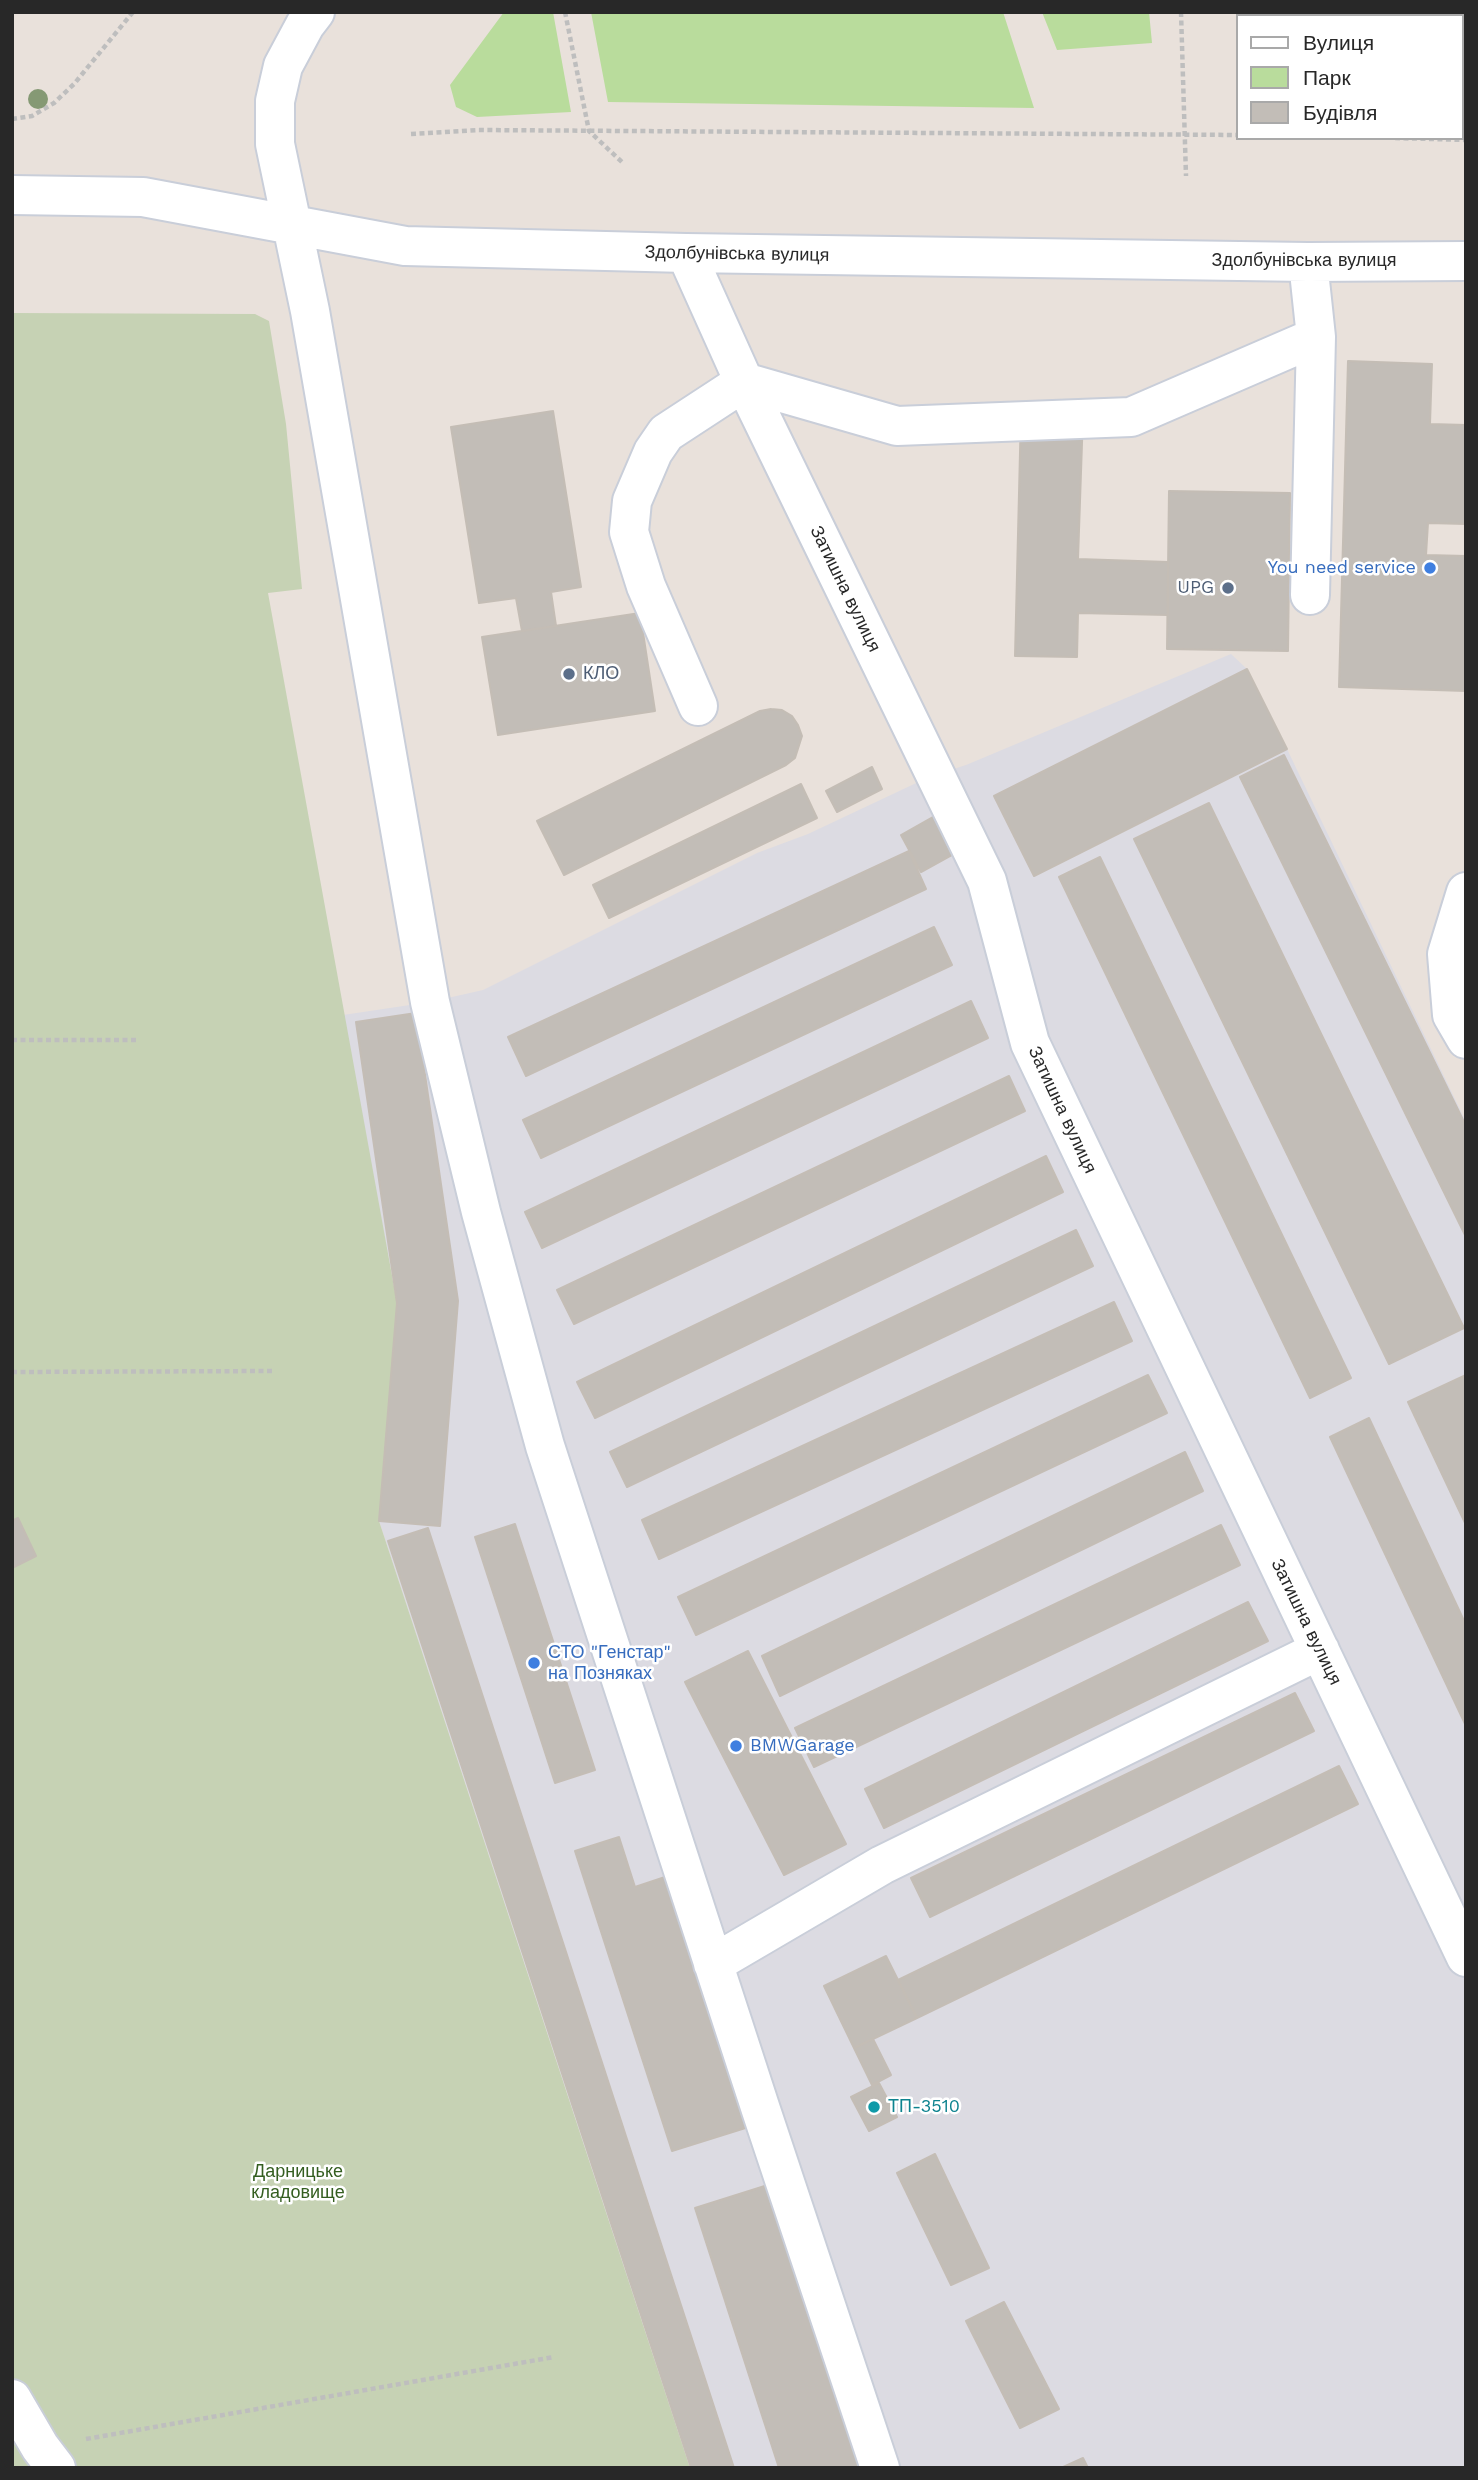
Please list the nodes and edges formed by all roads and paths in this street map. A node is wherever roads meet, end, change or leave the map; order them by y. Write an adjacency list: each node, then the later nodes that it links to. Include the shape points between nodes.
1 (133, 12): 5 (path, via 54,103 32,116)
2 (315, 12): 13 (street, via 284,66 275,102 275,144)
3 (565, 12): 6 (path)
4 (1181, 12): 8 (path)
5 (12, 119)
6 (589, 131): 7 (path); 8 (path); 10 (path)
7 (411, 134)
8 (1186, 134): 9 (path); 11 (path)
9 (1236, 135)
10 (624, 164)
11 (1186, 176)
12 (12, 195): 13 (street, Здолбунівська вулиця, via 142,197)
13 (290, 226): 14 (street, Здолбунівська вулиця, via 405,246); 29 (street, via 312,325 430,1002 481,1212 545,1446)
14 (686, 253): 16 (street, Здолбунівська вулиця); 18 (street, Затишна вулиця)
15 (1466, 261): 16 (street, Здолбунівська вулиця)
16 (1308, 262): 17 (street)
17 (1316, 337): 18 (street, via 1131,417 897,426); 19 (street)
18 (744, 382): 20 (street, via 666,433 632,501 629,532 646,586); 27 (street, Затишна вулиця, via 987,881 1030,1043)
19 (1310, 595)
20 (698, 706)
21 (1466, 892): 22 (street, via 1447,954 1452,1015)
22 (1466, 1039)
23 (12, 1040): 24 (path)
24 (136, 1040)
25 (272, 1371): 26 (path)
26 (12, 1372)
27 (1320, 1650): 28 (street, Затишна вулиця); 29 (street, via 882,1866)
28 (1466, 1958)
29 (713, 1964): 33 (street)
30 (554, 2357): 32 (path)
31 (12, 2399): 32 (street)
32 (48, 2457)
33 (880, 2468)

